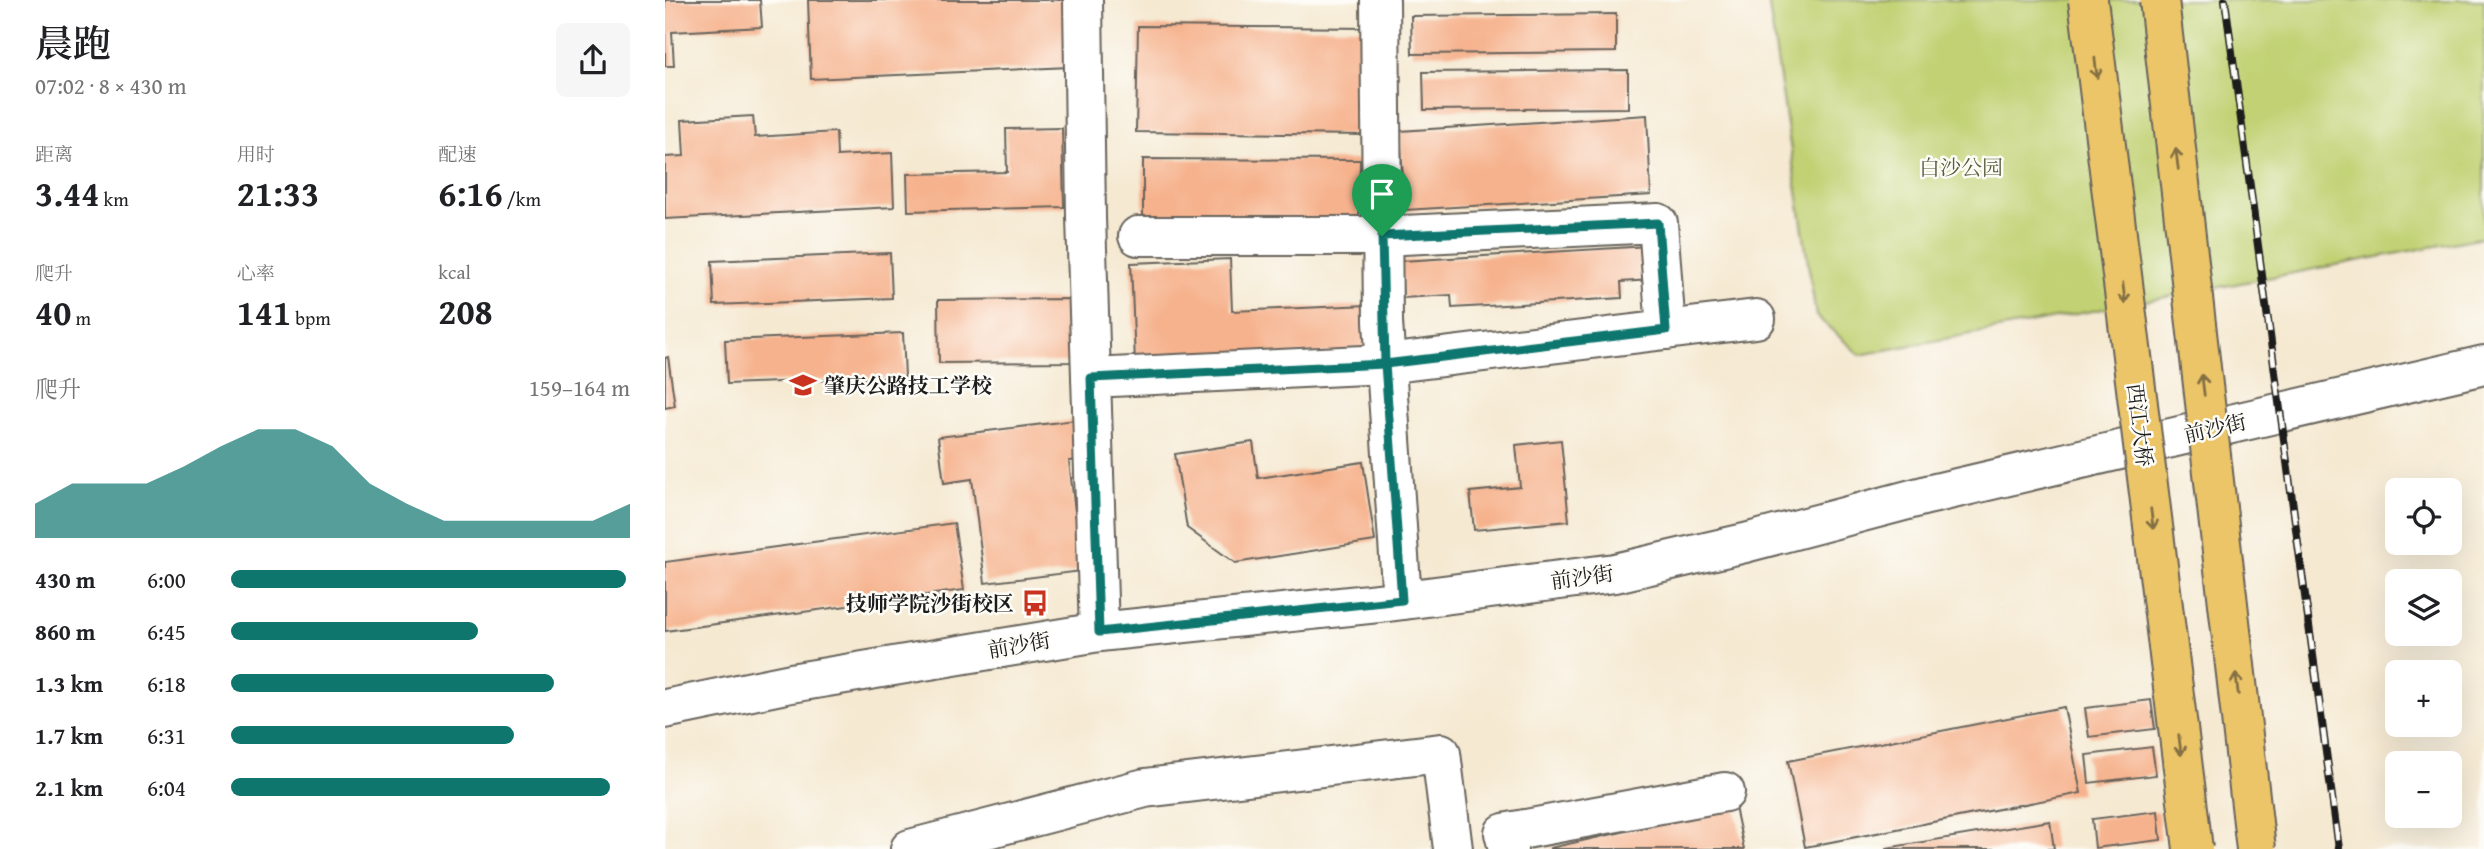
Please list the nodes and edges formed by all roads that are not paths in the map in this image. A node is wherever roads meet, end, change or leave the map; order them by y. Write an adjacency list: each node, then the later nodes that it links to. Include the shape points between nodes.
1 (1083, 0): 11 (street)
2 (1380, 0): 6 (street)
3 (2088, 0): 19 (main road, 西江大桥, one-way to 19, bridge)
4 (2159, 0): 20 (main road, one-way to 4, bridge)
5 (1137, 236): 6 (street)
6 (1382, 236): 8 (street, via 1658,223); 9 (street)
7 (1756, 319): 8 (street)
8 (1666, 330): 9 (street)
9 (1385, 364): 11 (street); 12 (street)
10 (2484, 365): 12 (street, 前沙街, via 1615,573)
11 (1091, 378): 13 (street)
12 (1402, 600): 13 (street, 前沙街)
13 (1099, 632): 14 (street, 前沙街, via 791,683)
14 (665, 709)
15 (1725, 792): 18 (street, via 1504,833)
16 (910, 849): 17 (street, via 1145,788 1441,753)
17 (1453, 849)
18 (1508, 849)
19 (2193, 849)
20 (2256, 849)

